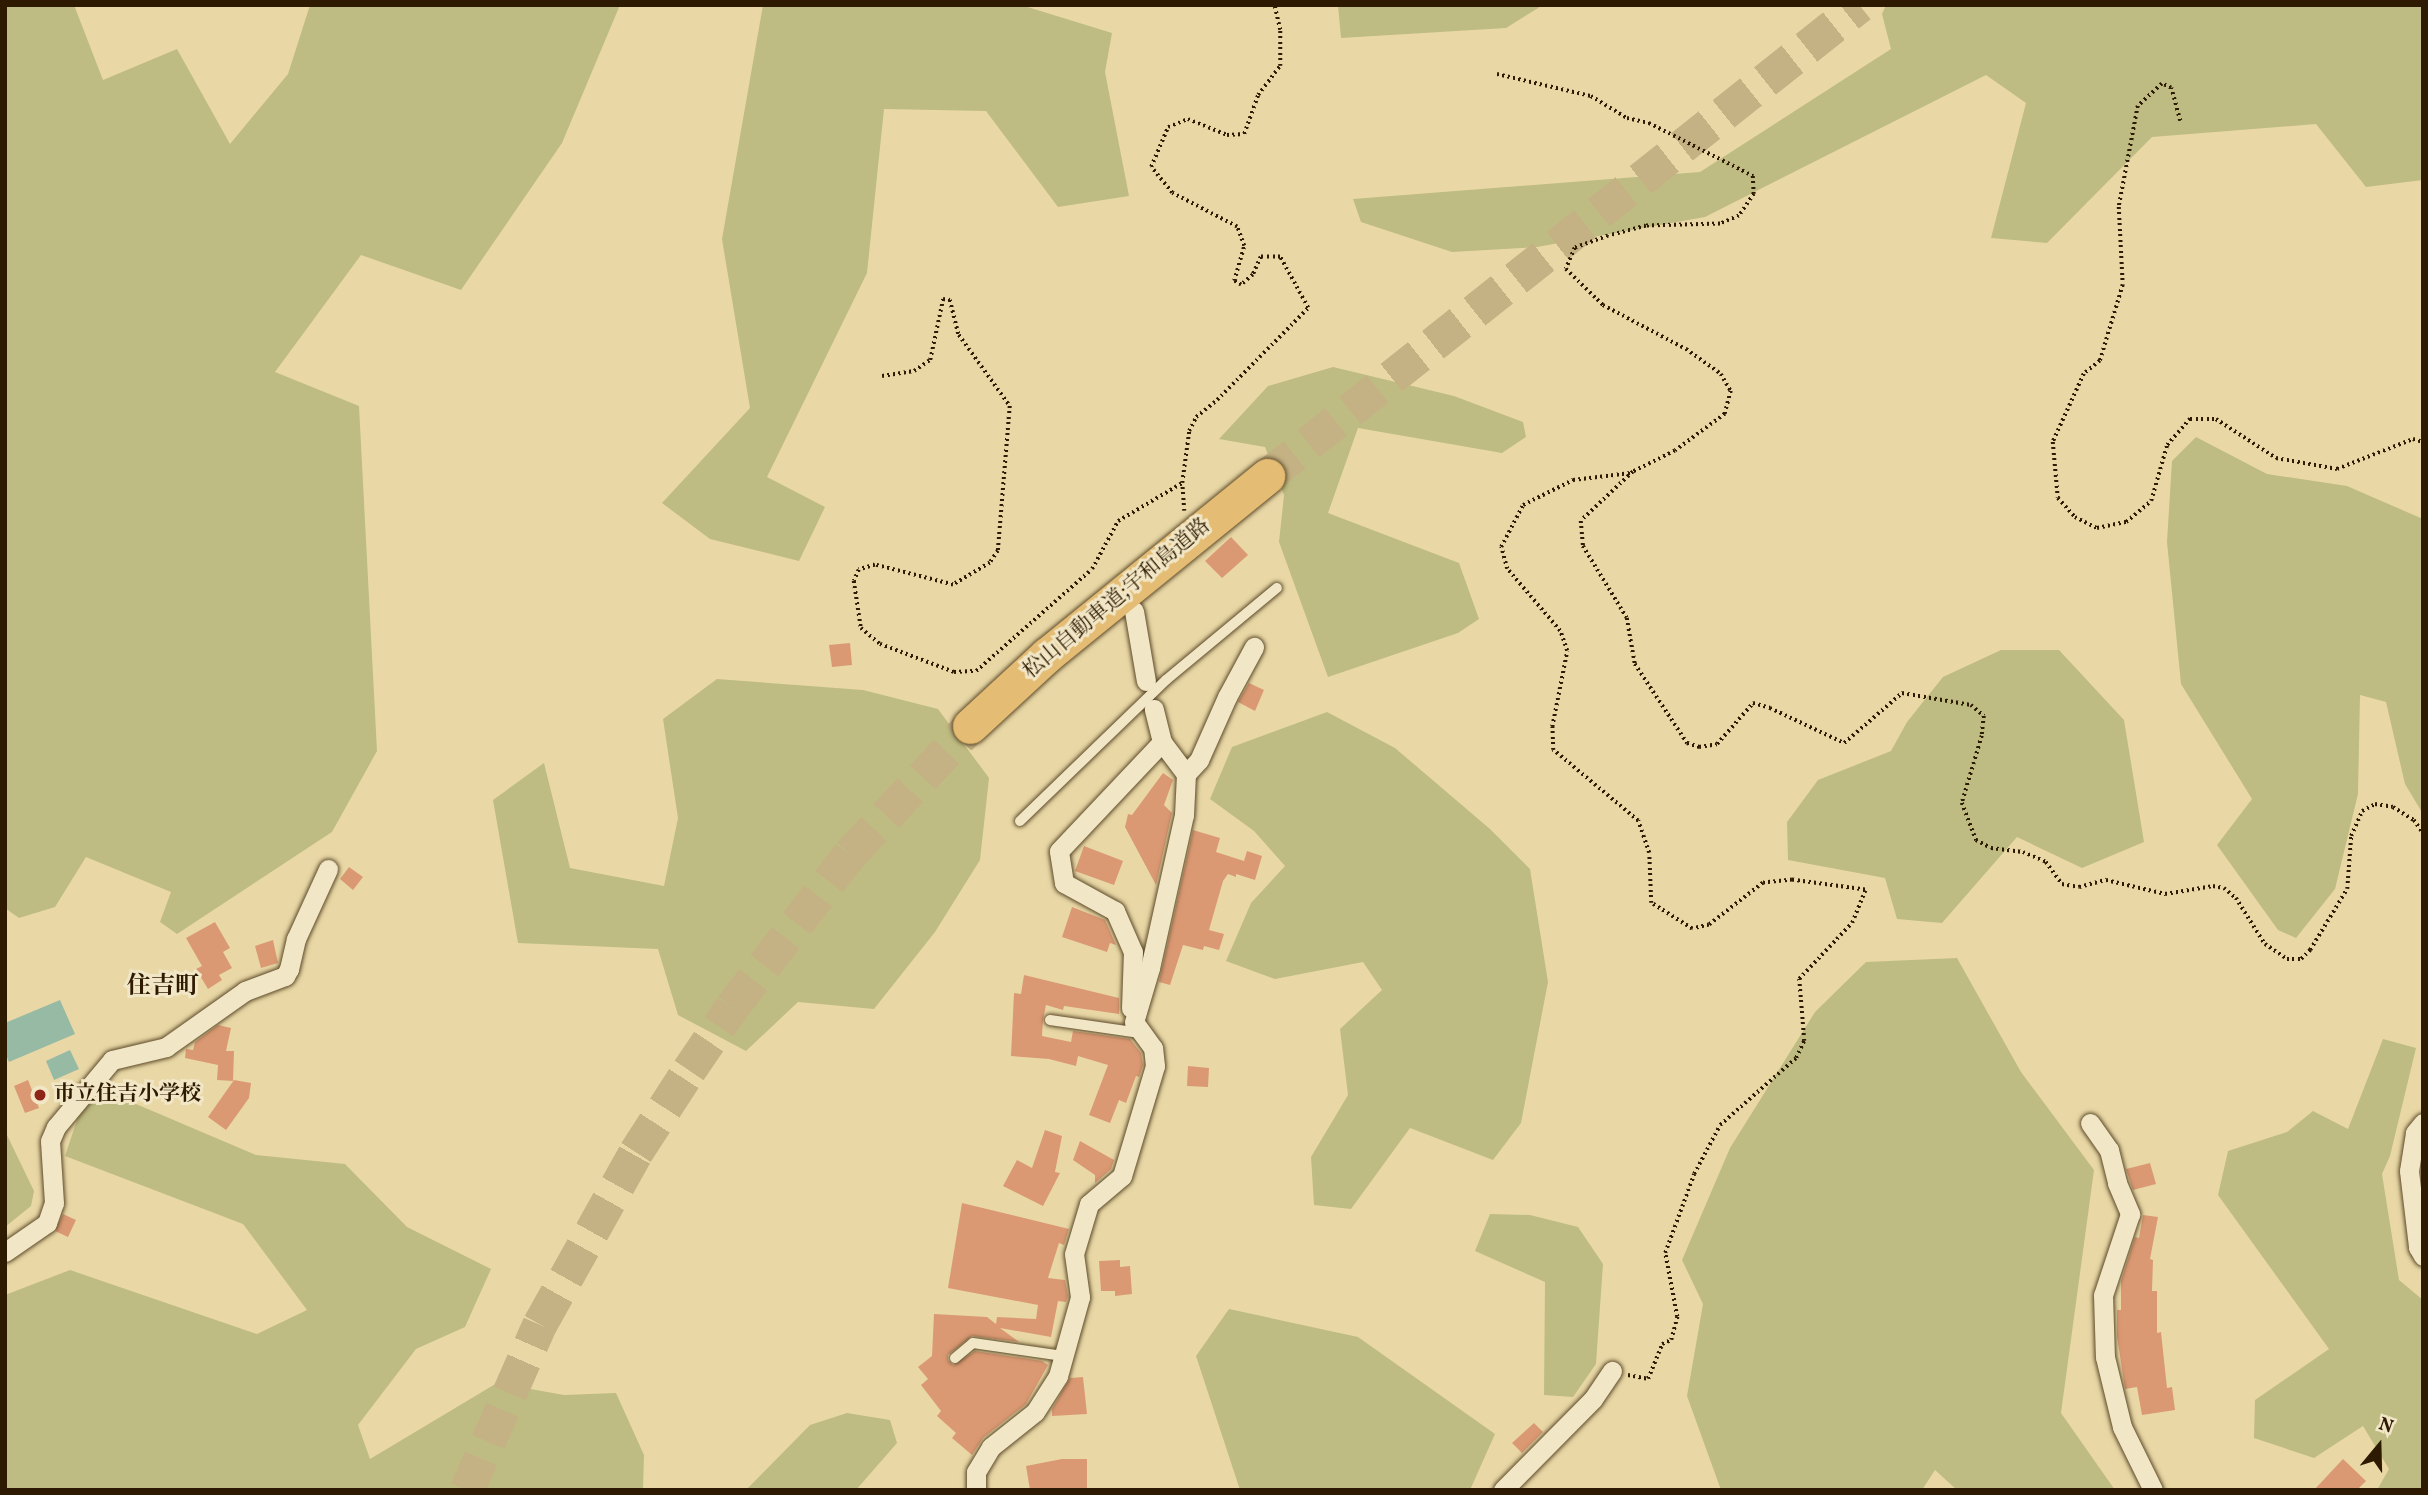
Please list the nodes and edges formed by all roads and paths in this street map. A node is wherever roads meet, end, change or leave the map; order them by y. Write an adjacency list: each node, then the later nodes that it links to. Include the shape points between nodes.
1 (1274, 5): 8 (path, via 1280,30 1280,66 1258,95 1244,134 1227,135 1188,119 1168,127 1151,167 1172,193 1237,227 1244,246 1234,281 1241,285 1253,275 1261,257 1280,257 1308,308 1196,417 1189,430)
2 (1497, 74): 6 (path, via 1591,96 1627,118 1649,123 1753,176 1754,194 1739,216 1720,224 1646,226 1608,236 1575,248 1566,269 1603,305 1686,349 1721,374 1731,391 1725,414 1698,437)
3 (2180, 121): 5 (path, via 2171,88 2162,84 2138,106 2119,206 2123,285 2100,361 2084,374 2053,442 2058,498 2075,517 2097,528 2126,522 2151,501 2167,445 2190,419 2216,419 2276,458 2337,469 2413,439)
4 (882, 376): 8 (path, via 914,371 930,360 943,299 950,300 960,335 1010,406 998,551 990,563 953,585 875,565 859,570 854,581 861,628 880,645 954,672 976,671 1092,569 1118,521)
5 (2423, 442)
6 (1633, 472): 19 (path, via 1581,521 1583,547 1627,618 1635,664 1687,743 1699,747 1717,744 1753,703 1844,743 1902,693 1971,705 1984,716 1962,803 1976,840 2046,862 2062,884 2079,887 2106,880 2165,894 2224,888 2236,898 2265,944 2287,959 2301,959 2310,950 2347,889 2351,836 2362,811 2375,804 2393,807 2414,820); 29 (path, via 1573,480 1523,505 1502,548 1507,569 1560,631 1567,651 1552,727 1553,750 1638,821 1649,853 1651,903 1692,929 1709,925 1763,883 1792,880 1865,890 1852,923 1799,979 1804,1041 1796,1058 1720,1125 1694,1174 1665,1253 1677,1317 1671,1340 1662,1344 1648,1379)
7 (1267, 476): 15 (highway, 松山自動車道;宇和島道路, via 1047,655)
8 (1182, 483): 9 (path, via 1184,513)
9 (1178, 518)
10 (1277, 588): 18 (lane, via 1166,680)
11 (1134, 611): 13 (street)
12 (1254, 647): 17 (street, via 1199,760)
13 (1146, 681)
14 (1154, 709): 16 (street)
15 (970, 726)
16 (1162, 742): 17 (street); 22 (street, via 1059,850 1064,883 1115,911 1133,952 1131,1010)
17 (1186, 774): 22 (street, via 1184,815)
18 (1020, 821)
19 (2423, 833)
20 (328, 869): 25 (street, via 296,939 285,976 236,997 166,1047 112,1060 50,1141 54,1203 47,1223)
21 (1050, 1020): 22 (lane)
22 (1138, 1028): 27 (street, via 1153,1048 1155,1066 1122,1176 1089,1204 1074,1254 1080,1297)
23 (2090, 1123): 32 (street, via 2109,1150 2130,1214 2103,1295 2105,1357 2122,1427)
24 (2423, 1123): 26 (street, via 2416,1132 2409,1171)
25 (5, 1252)
26 (2423, 1256)
27 (1063, 1356): 28 (lane, via 973,1343); 30 (street, via 1058,1376 1035,1412 991,1447 976,1472)
28 (955, 1358)
29 (1612, 1371): 31 (street, via 1593,1399)
30 (976, 1490)
31 (1503, 1490)
32 (2153, 1490)

